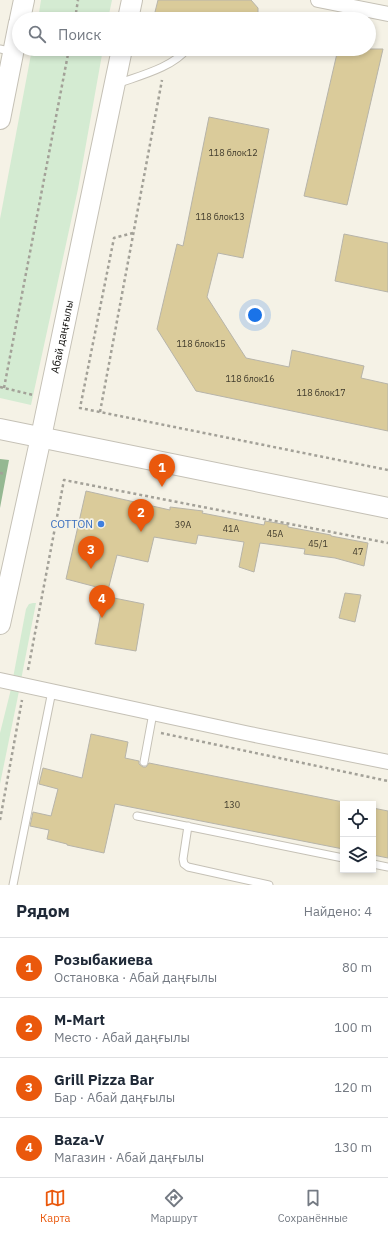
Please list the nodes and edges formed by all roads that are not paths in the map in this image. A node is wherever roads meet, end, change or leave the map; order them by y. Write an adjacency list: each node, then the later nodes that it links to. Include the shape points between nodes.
1 (24, 0): 5 (main road)
2 (132, 0): 6 (main road)
3 (318, 0): 4 (street)
4 (359, 4): 7 (street)
5 (21, 12)
6 (129, 12)
7 (388, 14)
8 (12, 39): 9 (main road)
9 (7, 50): 13 (main road)
10 (120, 56): 12 (main road, Абай даңғылы)
11 (180, 56): 12 (lane, via 164,66)
12 (114, 85): 15 (main road, Абай даңғылы)
13 (0, 119)
14 (0, 430): 15 (main road)
15 (41, 437): 16 (main road); 17 (main road, Абай даңғылы)
16 (388, 508)
17 (0, 624)
18 (0, 680): 19 (street)
19 (52, 691): 20 (street); 28 (lane)
20 (153, 713): 21 (lane); 22 (street)
21 (144, 762)
22 (388, 762)
23 (137, 816): 24 (lane)
24 (188, 826): 25 (lane); 29 (lane, via 183,859 188,868)
25 (340, 857)
26 (376, 865): 27 (lane)
27 (388, 867)
28 (13, 885)
29 (269, 885)

